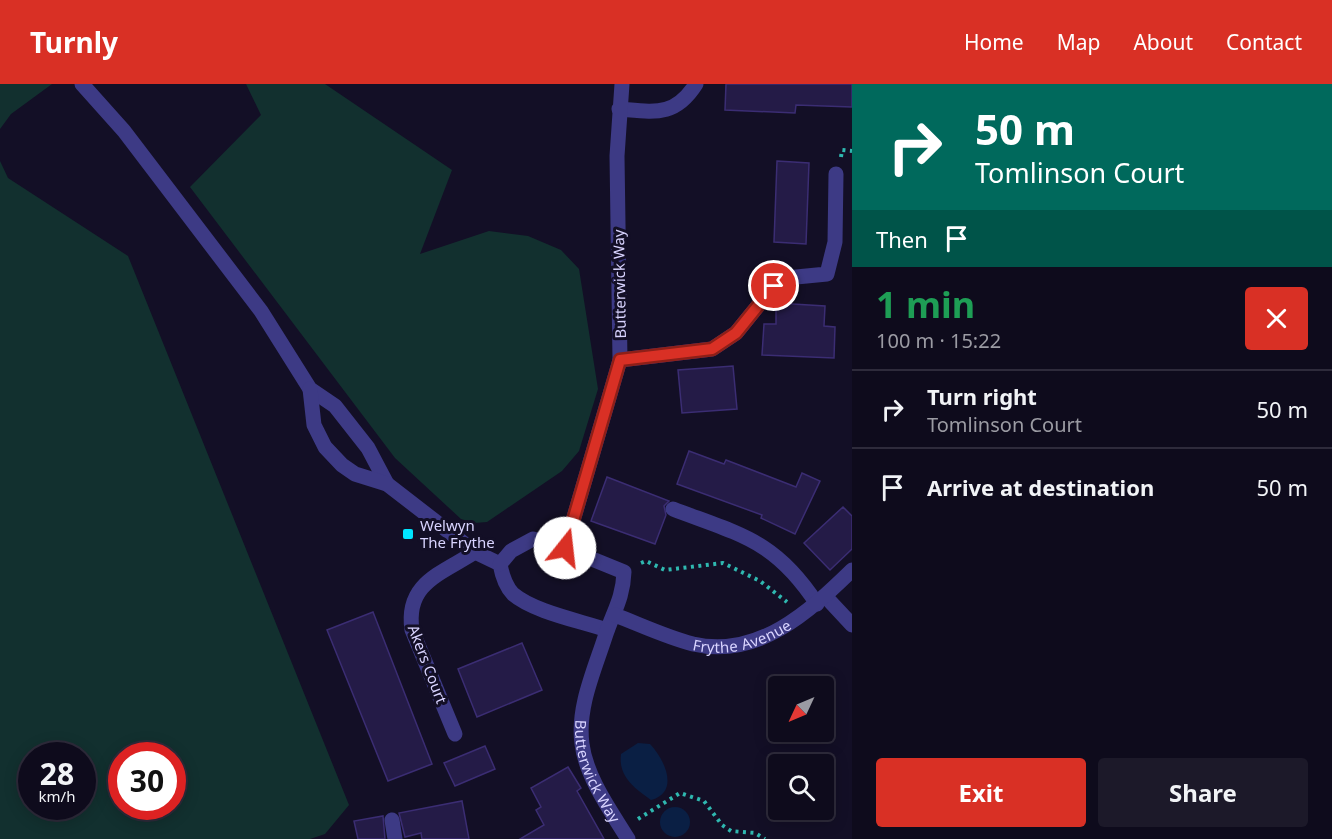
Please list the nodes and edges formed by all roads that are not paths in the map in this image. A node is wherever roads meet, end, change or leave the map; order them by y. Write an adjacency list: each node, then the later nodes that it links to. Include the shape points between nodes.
1 (82, 84): 7 (street, via 124,131 261,311)
2 (622, 84): 4 (street, Butterwick Way)
3 (696, 84): 4 (street, via 683,103 671,108 658,112)
4 (619, 109): 6 (street, Butterwick Way)
5 (837, 174): 6 (street, via 835,242 826,274 786,278 774,286 736,333 712,349)
6 (620, 360): 10 (street, Butterwick Way)
7 (310, 389): 8 (street, via 334,406 368,448); 8 (street, via 314,425 325,447 355,474)
8 (387, 484): 11 (street)
9 (673, 509): 14 (street, via 758,543 781,558)
10 (565, 548): 12 (street, via 533,539 511,551); 15 (street, Butterwick Way, via 624,572 623,593)
11 (475, 552): 12 (street); 18 (street, Akers Court, via 421,586 409,614 412,630)
12 (500, 564): 17 (street, via 512,593 526,603)
13 (852, 570): 14 (street, Frythe Avenue)
14 (821, 600): 15 (street, Frythe Avenue, via 757,640 724,648 694,644); 16 (street)
15 (615, 615): 17 (street, Butterwick Way)
16 (852, 625)
17 (607, 630): 20 (street, Butterwick Way, via 584,706 582,745 588,765)
18 (456, 734)
19 (392, 820): 21 (street)
20 (625, 834)
21 (395, 839)

